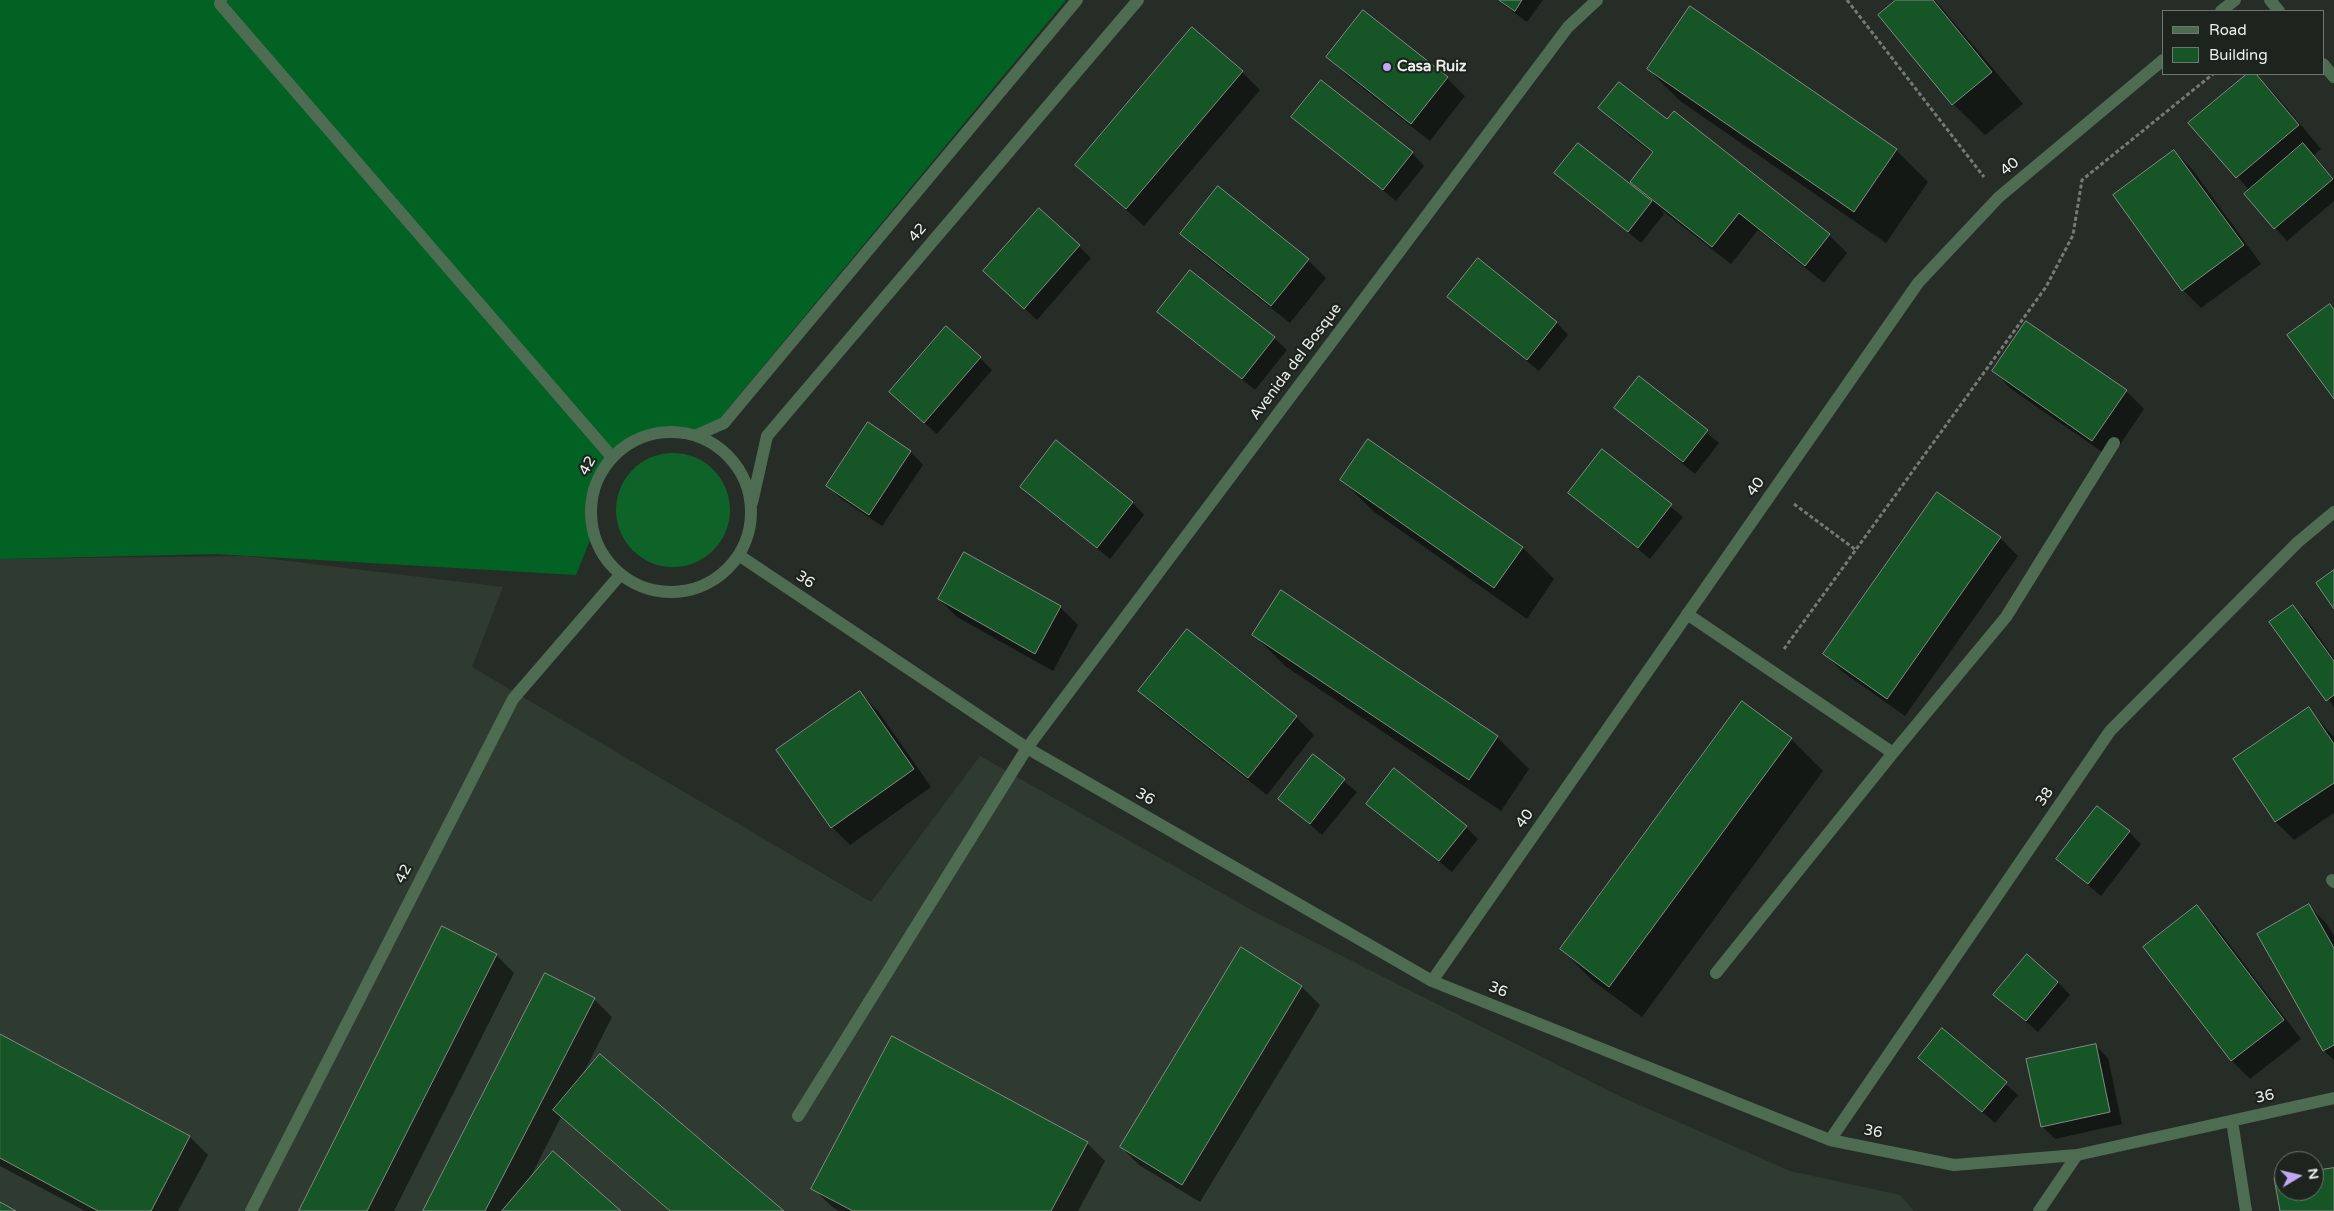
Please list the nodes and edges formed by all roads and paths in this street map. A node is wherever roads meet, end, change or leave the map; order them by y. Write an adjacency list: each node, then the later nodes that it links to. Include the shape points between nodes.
1 (221, 0): 17 (street, via 220,4 226,11)
2 (1077, 0): 15 (street, 42, via 724,423)
3 (1138, 0): 19 (street, 42, via 767,436)
4 (1597, 0): 26 (street, Avenida del Bosque, via 1562,35)
5 (1846, 0): 14 (path)
6 (2235, 0): 8 (street)
7 (2270, 0): 9 (street)
8 (2222, 10)
9 (2278, 10)
10 (2162, 61): 14 (street, 40)
11 (2324, 65): 13 (street)
12 (2212, 75): 21 (path, via 2082,180 2073,235 2046,288)
13 (2334, 77)
14 (2000, 197): 18 (street, 40, via 1918,283)
15 (697, 435): 17 (street, 42, via 666,431 637,438); 19 (street, 42, via 734,461 746,480)
16 (2114, 443): 27 (street, via 2006,617)
17 (612, 456): 23 (street, 42, via 595,485 590,518 599,549)
18 (1774, 490): 21 (path); 24 (street, 40)
19 (752, 503): 22 (street, 42, via 750,530)
20 (2334, 512): 33 (street, 38, via 2298,542 2110,731)
21 (1856, 550): 25 (path)
22 (740, 556): 23 (street, 42, via 716,580 684,593 650,591); 26 (street, 36)
23 (620, 576): 35 (street, 42, via 513,698)
24 (1687, 614): 25 (street); 29 (street, 40)
25 (1769, 670): 27 (street)
26 (1027, 748): 29 (street, 36); 31 (street, Avenida del Bosque)
27 (1893, 753): 28 (street)
28 (1716, 972)
29 (1432, 981): 33 (street, 36)
30 (2334, 1098): 32 (street, 36)
31 (798, 1116)
32 (2232, 1121): 34 (street, 36); 37 (street)
33 (1830, 1140): 34 (street, 36, via 1954,1165)
34 (2077, 1155): 36 (street)
35 (251, 1211)
36 (2038, 1211)
37 (2246, 1211)

